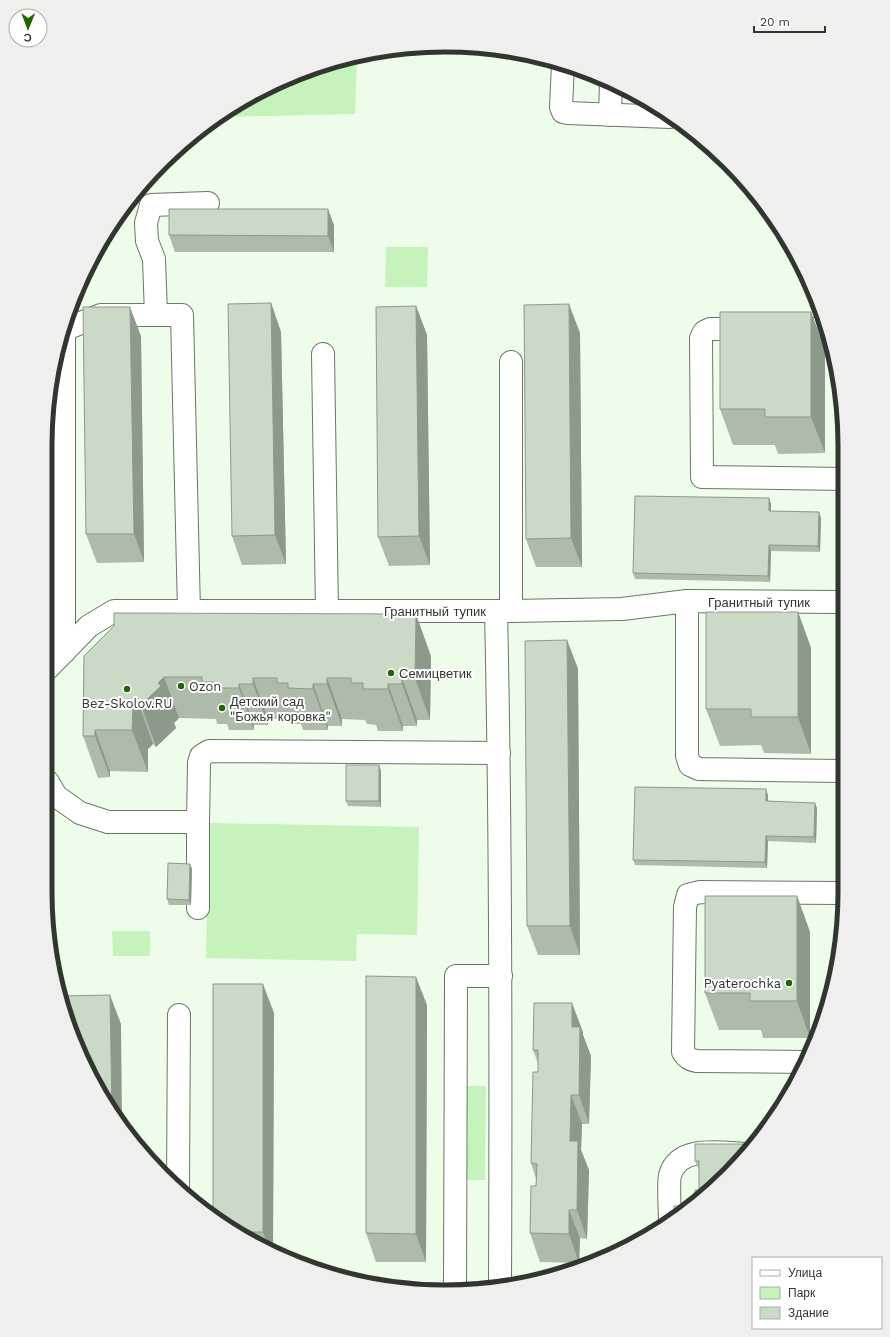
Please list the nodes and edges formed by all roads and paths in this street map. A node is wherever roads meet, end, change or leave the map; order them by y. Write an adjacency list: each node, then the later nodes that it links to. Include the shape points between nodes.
1 (563, 70): 3 (street, via 563,112)
2 (611, 89): 3 (street)
3 (610, 115): 4 (street)
4 (661, 117)
5 (208, 203): 6 (street, via 151,205 146,223 147,241 154,259)
6 (156, 315): 7 (street, via 102,316); 17 (street, via 182,315)
7 (70, 328)
8 (820, 329): 13 (street, via 710,329 704,332 701,338 702,477)
9 (324, 354): 18 (street)
10 (62, 360): 12 (street)
11 (511, 362): 16 (street)
12 (57, 418): 19 (street)
13 (838, 479)
14 (687, 601): 15 (street, Гранитный тупик); 16 (street, Гранитный тупик, via 622,609); 22 (street, via 687,756 690,765 699,769)
15 (838, 602)
16 (504, 611): 18 (street, Гранитный тупик); 21 (street)
17 (189, 612): 18 (street, Гранитный тупик); 19 (street, Гранитный тупик, via 114,612 89,626)
18 (327, 612)
19 (64, 652): 20 (street, Гранитный тупик)
20 (52, 664)
21 (499, 753): 24 (street, via 209,751 201,756 199,763); 27 (street)
22 (838, 771)
23 (52, 789): 24 (street, via 56,796 80,813 108,822)
24 (198, 822): 26 (street)
25 (838, 893): 29 (street, via 700,892 688,895 685,906 685,1056 697,1061)
26 (198, 908)
27 (502, 976): 33 (street); 34 (street, via 456,976)
28 (179, 1015): 31 (street)
29 (799, 1062)
30 (738, 1154): 32 (street, via 698,1152 679,1161 670,1176)
31 (178, 1180)
32 (670, 1214)
33 (499, 1281)
34 (455, 1285)

